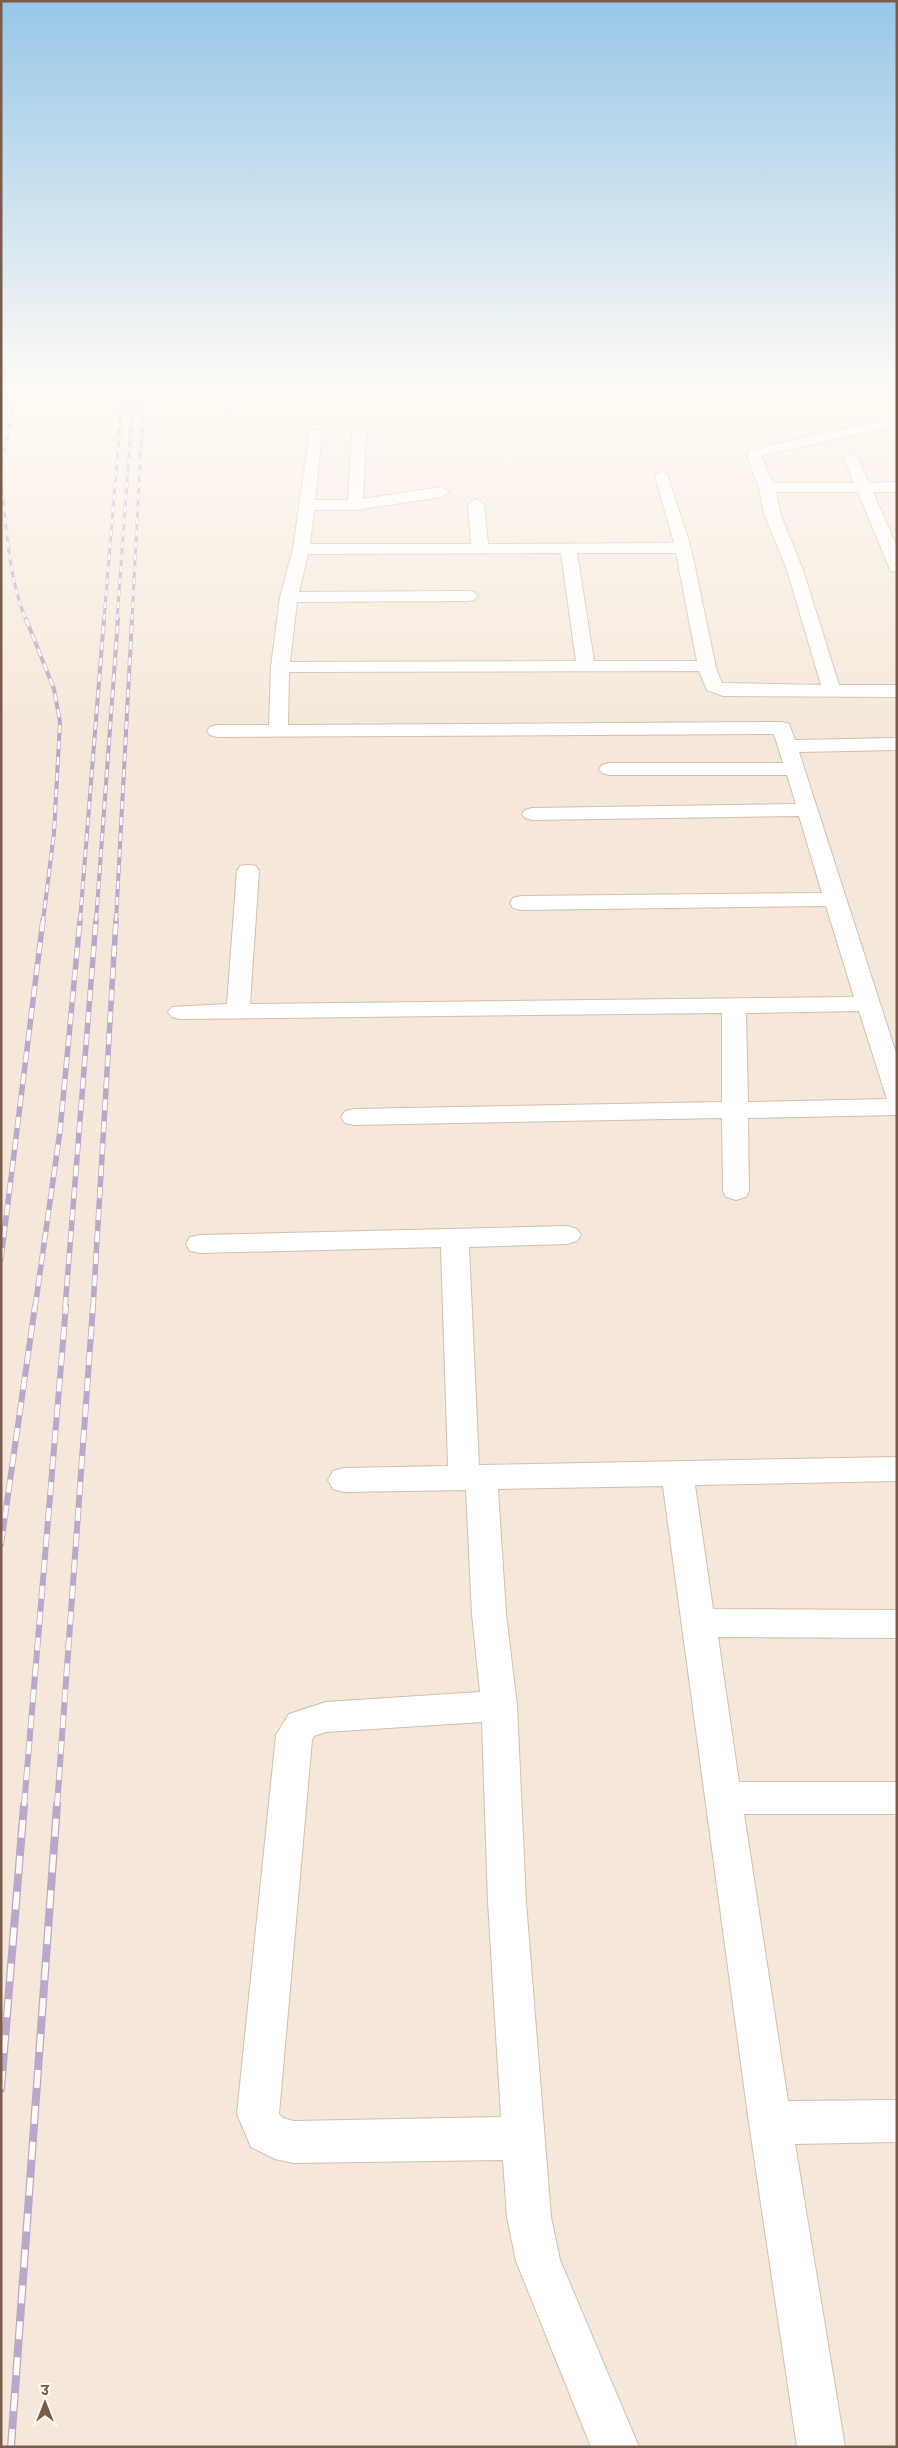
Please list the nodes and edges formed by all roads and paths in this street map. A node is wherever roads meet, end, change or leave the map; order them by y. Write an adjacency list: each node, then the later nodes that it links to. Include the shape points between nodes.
1 (307, 501): 8 (street)
2 (355, 501): 9 (street)
3 (380, 501): 9 (street)
4 (669, 501): 11 (street)
5 (770, 501): 21 (street, via 795,570)
6 (870, 501): 14 (street)
7 (476, 504): 12 (street)
8 (307, 505): 9 (street); 13 (street)
9 (355, 505)
10 (568, 548): 11 (street); 12 (street); 17 (street)
11 (683, 548): 19 (street)
12 (480, 549): 13 (street)
13 (301, 550): 16 (street)
14 (897, 567)
15 (468, 596): 16 (street)
16 (290, 597): 18 (street)
17 (586, 666): 18 (street); 19 (street)
18 (280, 667): 23 (street)
19 (707, 667): 20 (street, via 714,686 723,690)
20 (775, 691): 21 (street); 25 (street)
21 (832, 691): 22 (street)
22 (897, 691)
23 (278, 730): 24 (street); 25 (street)
24 (217, 731)
25 (786, 737): 26 (street); 28 (street)
26 (897, 744)
27 (609, 769): 28 (street)
28 (796, 769): 29 (street)
29 (808, 810): 30 (street); 32 (street)
30 (532, 814)
31 (248, 872): 36 (street)
32 (835, 899): 33 (street); 34 (street)
33 (521, 903)
34 (868, 1004): 35 (street); 38 (street)
35 (734, 1006): 36 (street); 41 (street)
36 (238, 1011): 37 (street)
37 (180, 1012)
38 (892, 1068): 39 (street)
39 (897, 1096)
40 (897, 1107): 41 (street)
41 (736, 1109): 42 (street); 43 (street)
42 (354, 1117)
43 (736, 1191)
44 (567, 1235): 45 (street)
45 (455, 1238): 46 (street); 49 (street)
46 (200, 1244)
47 (897, 1469): 48 (street)
48 (677, 1474): 49 (street); 51 (street)
49 (473, 1477): 50 (street); 53 (street)
50 (344, 1480)
51 (698, 1623): 52 (street); 54 (street)
52 (897, 1624)
53 (499, 1706): 58 (street, via 507,1902); 58 (street, via 326,1717 302,1725 294,1735 258,2114 263,2131 273,2138 294,2142)
54 (724, 1798): 55 (street); 57 (street)
55 (897, 1798)
56 (897, 2121): 57 (street)
57 (770, 2124): 60 (street)
58 (524, 2138): 59 (street, via 529,2217 538,2261)
59 (615, 2447)
60 (821, 2447)

